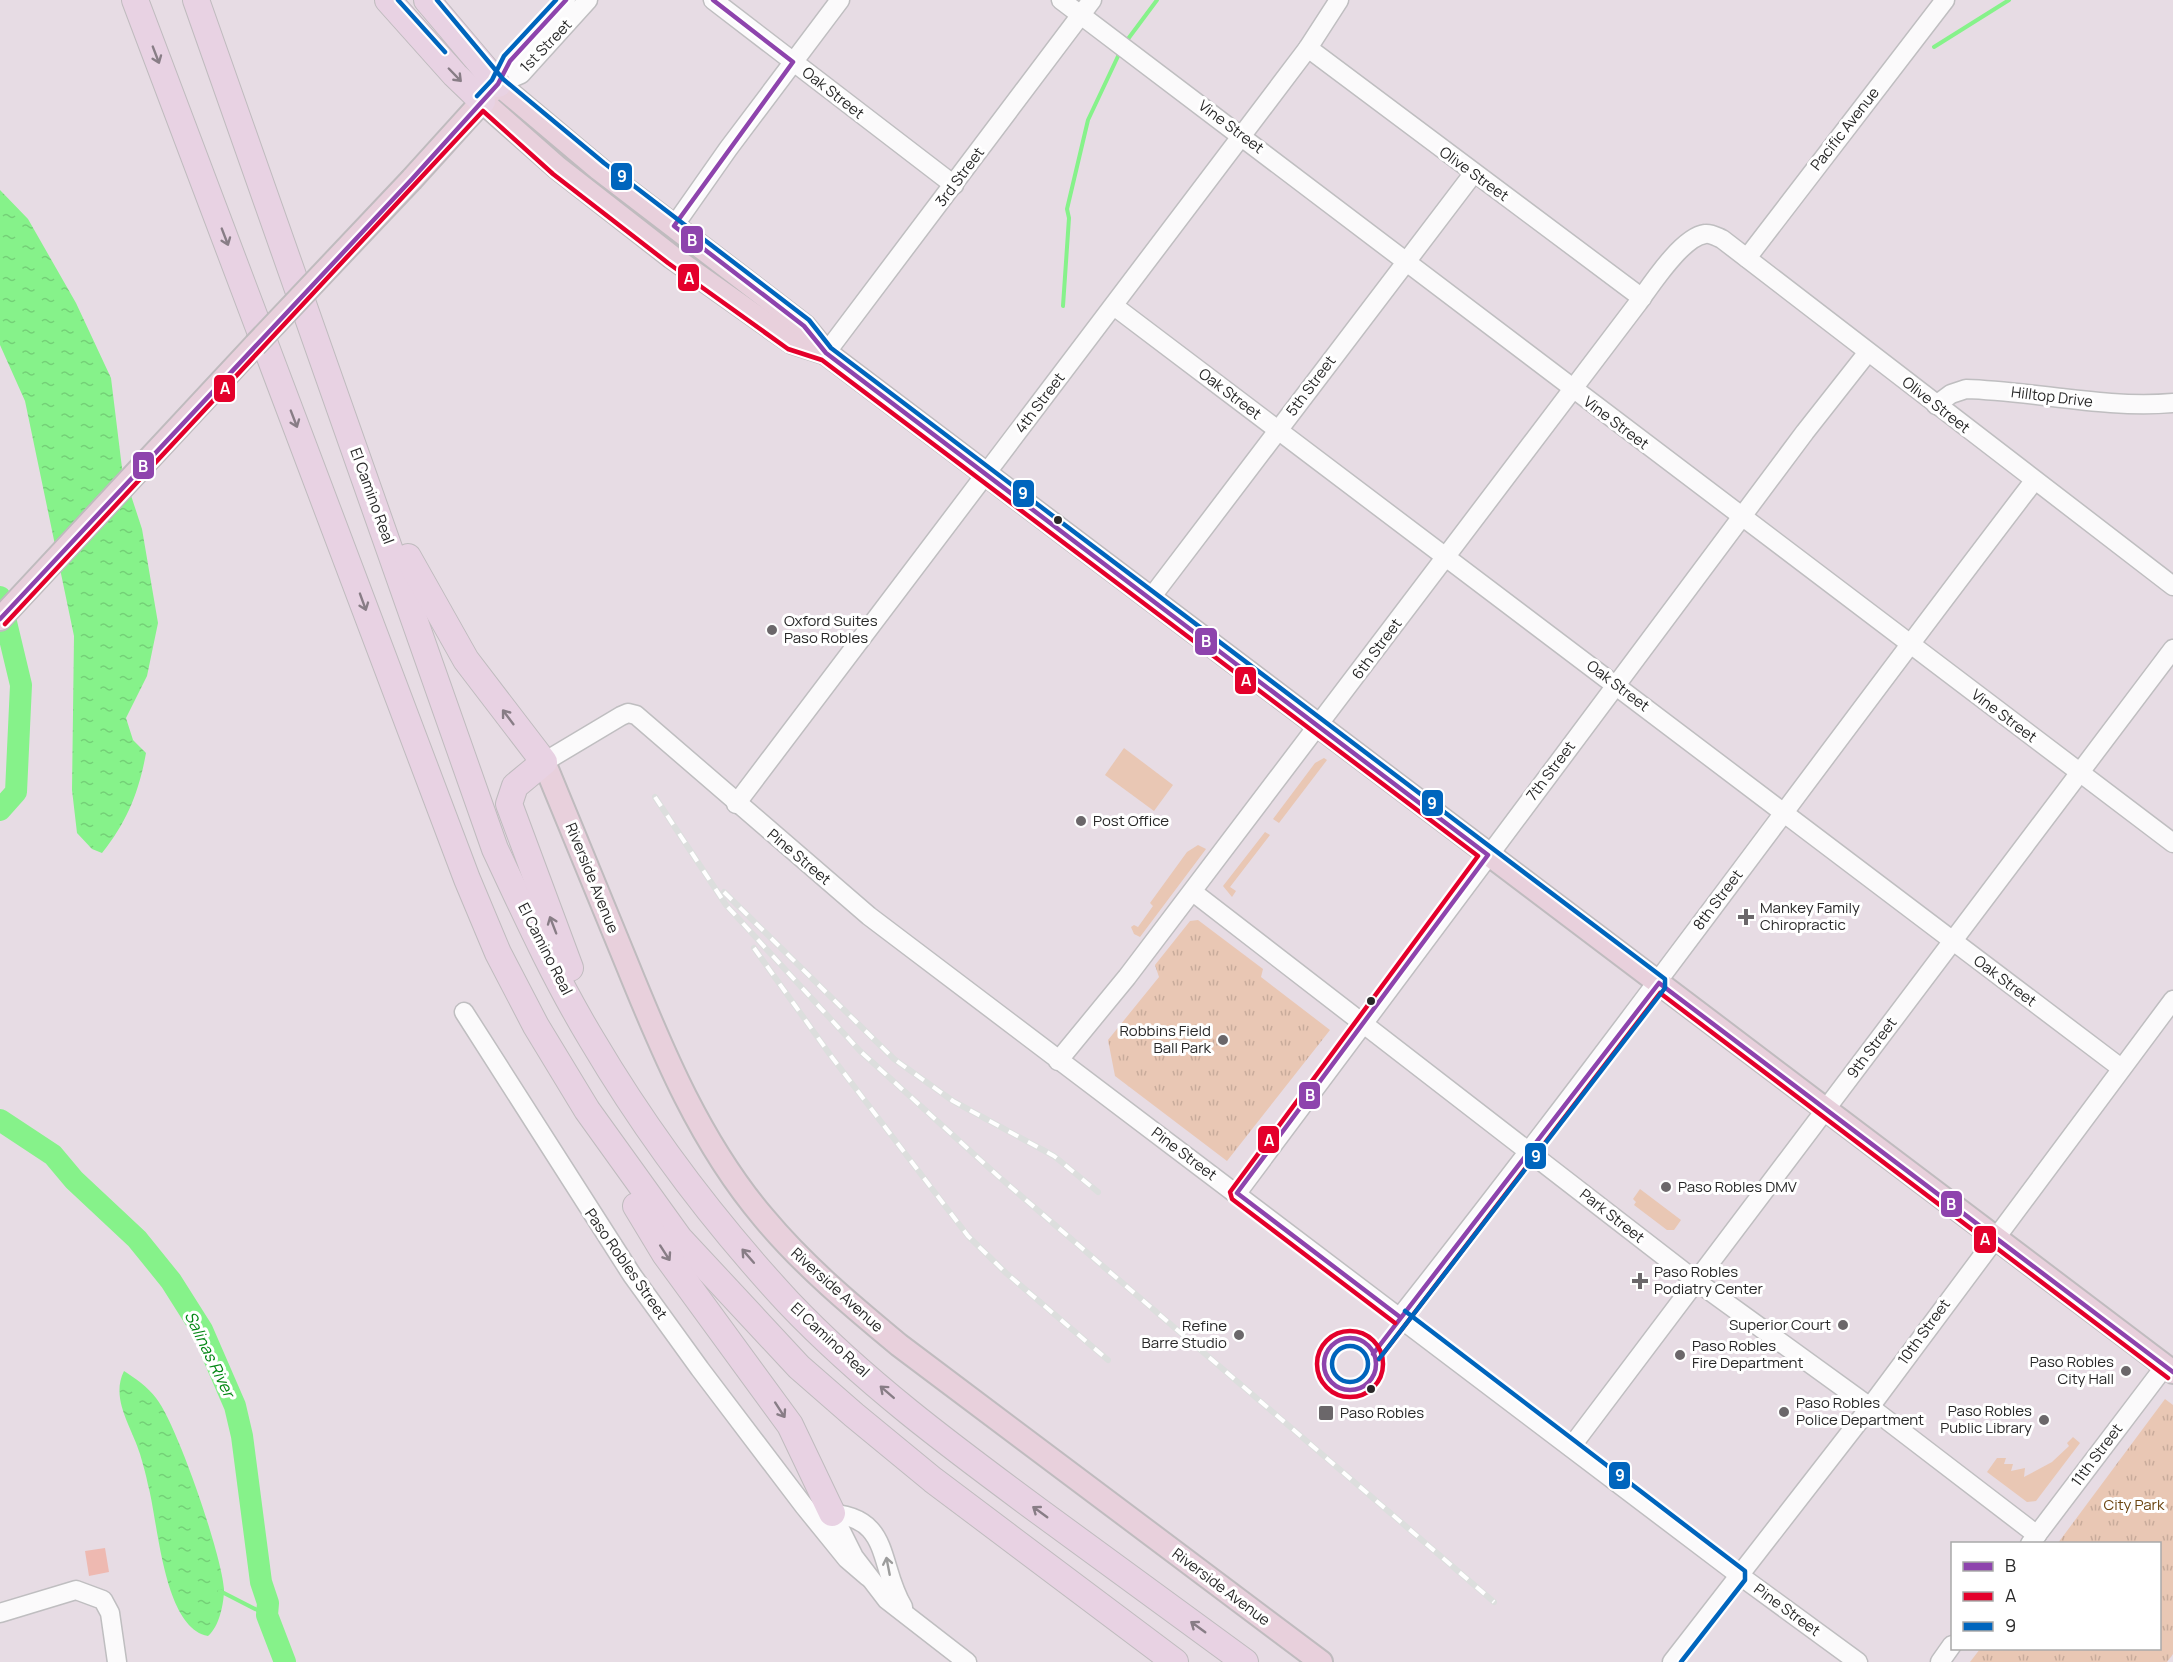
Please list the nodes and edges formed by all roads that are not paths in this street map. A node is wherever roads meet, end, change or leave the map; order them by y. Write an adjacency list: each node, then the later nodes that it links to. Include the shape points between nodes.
1 (135, 0): 59 (highway, one-way to 59, via 467,879 498,953)
2 (196, 0): 25 (highway, El Camino Real)
3 (388, 0): 15 (highway, one-way to 15, via 455,75)
4 (427, 0): 15 (highway)
5 (566, 0): 15 (street, 1st Street, via 510,61)
6 (588, 0): 15 (street, 1st Street, via 521,74)
7 (713, 0): 14 (street, Oak Street)
8 (840, 0): 14 (street)
9 (1061, 0): 12 (street, Vine Street)
10 (1340, 0): 13 (street, 4th Street)
11 (1945, 0): 21 (street, Pacific Avenue)
12 (1087, 7): 16 (street, Vine Street, via 1123,46); 18 (street, 3rd Street)
13 (1308, 48): 16 (street, 4th Street); 17 (street, Olive Street)
14 (794, 62): 18 (street, Oak Street); 19 (street)
15 (490, 92): 19 (main road); 27 (main road, via 558,168 672,257 792,342); 38 (main road, bridge)
16 (1242, 135): 22 (street, Vine Street); 24 (street, 4th Street)
17 (1473, 174): 22 (street, 5th Street); 23 (street, Olive Street)
18 (954, 185): 27 (street, 3rd Street)
19 (674, 226): 27 (main road, via 804,326)
20 (1695, 237): 21 (street, Olive Street, via 1713,235); 23 (street, 6th Street)
21 (1747, 258): 26 (street, Olive Street)
22 (1405, 262): 28 (street, Vine Street); 31 (street, 5th Street)
23 (1642, 298): 28 (street, 6th Street)
24 (1114, 306): 31 (street, Oak Street); 32 (street, 4th Street)
25 (317, 343): 43 (highway, one-way to 25, via 466,660 429,598); 55 (highway, El Camino Real, via 495,849)
26 (1868, 352): 30 (street, Olive Street); 34 (street, 7th Street)
27 (826, 353): 32 (main road)
28 (1573, 390): 34 (street, Vine Street); 35 (street, 6th Street)
29 (2173, 403): 30 (street, Hilltop Drive, via 2121,405 1966,389)
30 (1936, 405): 33 (street, Olive Street)
31 (1278, 430): 35 (street, Oak Street); 37 (street, 5th Street)
32 (987, 473): 37 (main road); 45 (street, 4th Street)
33 (2034, 481): 36 (street, Olive Street); 39 (street, 8th Street)
34 (1744, 518): 39 (street, Vine Street); 41 (street, 7th Street)
35 (1447, 557): 41 (street, Oak Street); 42 (street, 6th Street)
36 (2173, 586)
37 (1150, 599): 42 (main road)
38 (0, 619)
39 (1910, 644): 44 (street, Vine Street); 46 (street, 8th Street)
40 (2173, 649): 44 (street, 9th Street)
41 (1617, 685): 46 (street, Oak Street); 48 (street, 7th Street)
42 (1318, 726): 48 (main road); 49 (street, 6th Street)
43 (544, 762): 45 (street, Pine Street, via 628,713 652,727); 55 (highway, one-way to 43, via 582,997 509,804 515,786); 81 (main road, Riverside Avenue, via 663,1051 729,1173 763,1218 839,1295 899,1345)
44 (2079, 772): 47 (street, Vine Street); 50 (street, 9th Street)
45 (736, 804): 56 (street, Pine Street, via 869,916)
46 (1784, 813): 50 (street, Oak Street); 51 (street, 8th Street)
47 (2173, 843)
48 (1488, 855): 51 (main road); 54 (street, 7th Street)
49 (1193, 892): 54 (street, Park Street); 56 (street, 6th Street)
50 (1952, 941): 57 (street, Oak Street); 58 (street, 9th Street)
51 (1659, 982): 58 (main road); 60 (street, 8th Street)
52 (2173, 1000): 57 (street, 10th Street)
53 (464, 1012): 68 (street, Paso Robles Street, via 632,1275)
54 (1365, 1023): 60 (street, Park Street); 61 (street, 7th Street)
55 (592, 1040): 80 (highway, El Camino Real, one-way to 55, via 944,1442 842,1354 745,1253 666,1152)
56 (1058, 1061): 61 (street, Pine Street)
57 (2121, 1068): 62 (street, 10th Street)
58 (1825, 1109): 62 (main road); 63 (street, 9th Street)
59 (587, 1110): 69 (highway, one-way to 69, via 606,1157 665,1254 790,1425); 79 (highway, via 679,1238 799,1366 933,1480)
60 (1528, 1151): 63 (street, Park Street); 64 (street, 8th Street)
61 (1237, 1193): 64 (street, Pine Street)
62 (1994, 1237): 65 (main road); 66 (street, 10th Street)
63 (1696, 1281): 66 (street, Park Street); 67 (street, 9th Street)
64 (1400, 1317): 67 (street, Pine Street)
65 (2169, 1369): 70 (street, 11th Street)
66 (1870, 1407): 70 (street, Park Street); 71 (street, 10th Street)
67 (1570, 1447): 71 (street, Pine Street)
68 (804, 1506): 69 (street, Paso Robles Street); 72 (street, Paso Robles Street)
69 (832, 1513): 72 (street, Paso Robles Street); 74 (street, Paso Robles Street, one-way to 69, via 892,1588 882,1544 864,1524)
70 (2033, 1539)
71 (1739, 1575): 76 (street, 10th Street); 82 (street, Pine Street)
72 (868, 1577): 74 (street, Paso Robles Street)
73 (0, 1613): 77 (street, via 76,1590 103,1600 110,1613)
74 (910, 1619): 78 (street, Paso Robles Street)
75 (1951, 1648): 83 (street)
76 (1674, 1661)
77 (117, 1662)
78 (967, 1662)
79 (1174, 1662)
80 (1245, 1662)
81 (1321, 1662)
82 (1858, 1662)
83 (1940, 1662)

